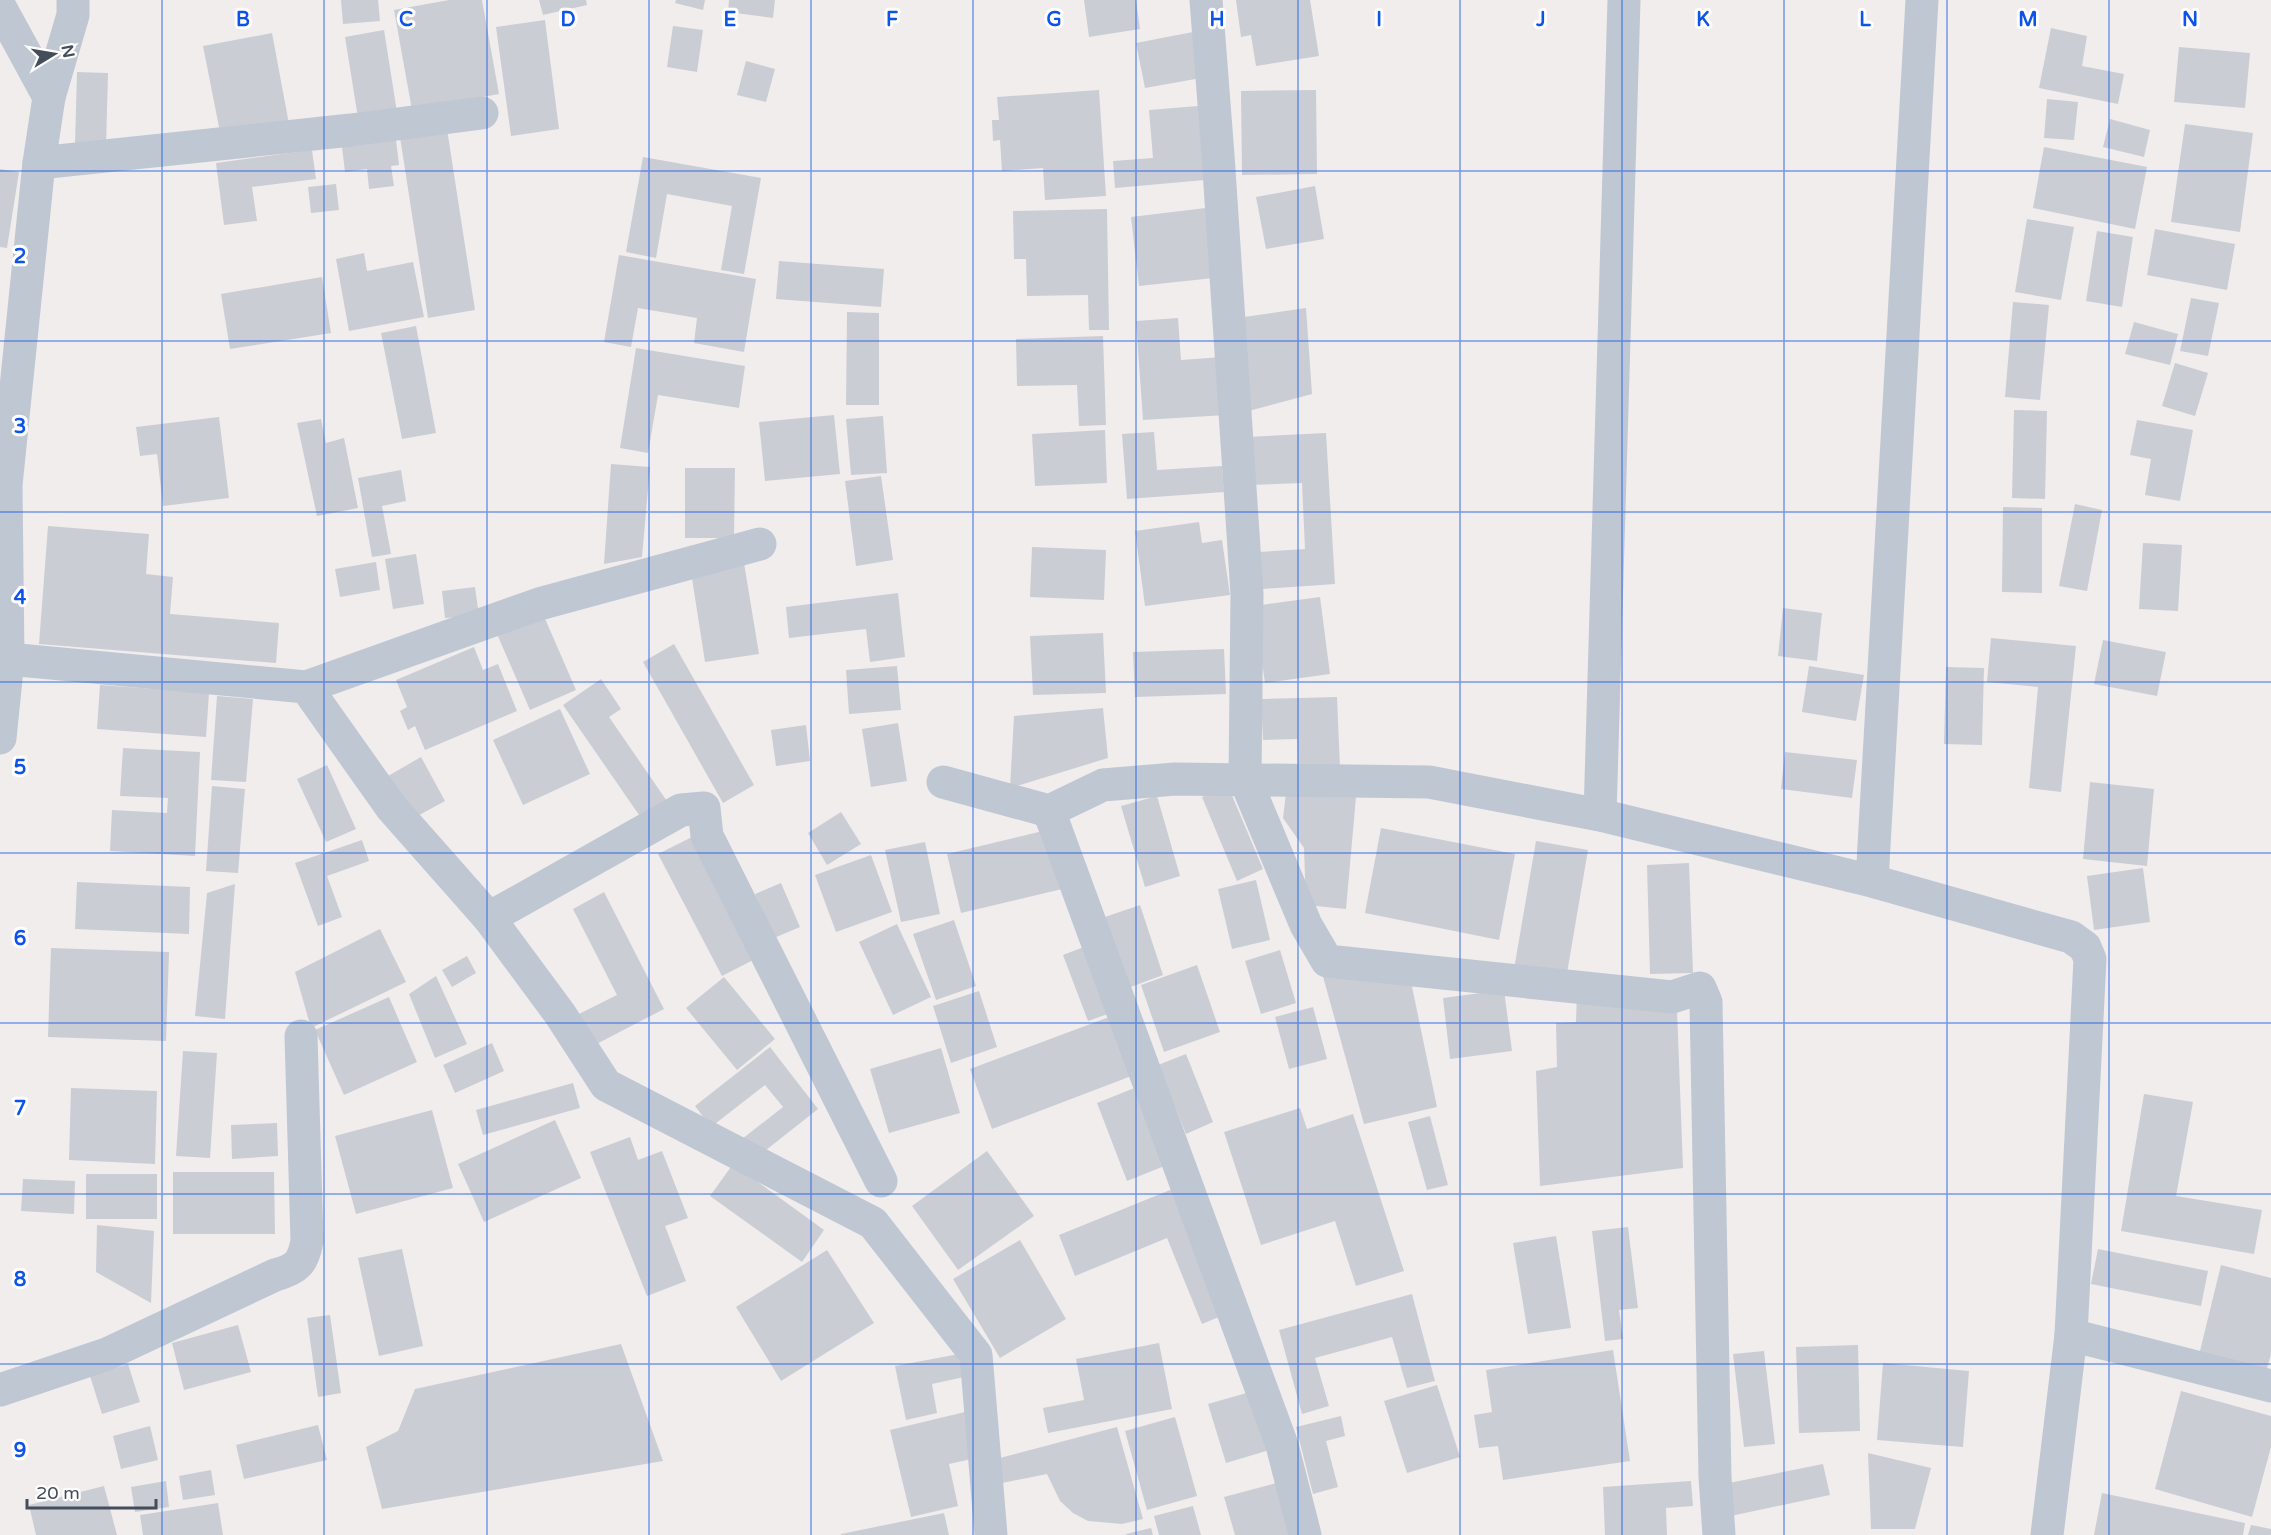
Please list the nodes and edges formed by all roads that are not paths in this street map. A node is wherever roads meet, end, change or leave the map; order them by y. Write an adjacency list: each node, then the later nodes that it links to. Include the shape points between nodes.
1 (74, 0): 6 (street)
2 (1206, 0): 14 (street, via 1246,594)
3 (1624, 0): 17 (street)
4 (1922, 0): 18 (street)
5 (0, 7): 6 (street)
6 (50, 97): 8 (street)
7 (482, 113): 8 (street)
8 (39, 163): 9 (street)
9 (3, 485): 11 (street)
10 (759, 544): 12 (street, via 539,604)
11 (8, 659): 12 (street); 13 (street)
12 (306, 687): 19 (street, via 391,807)
13 (0, 738)
14 (1245, 779): 16 (street, via 1102,784); 17 (street, via 1429,782); 27 (street, via 1306,925 1327,961 1672,997 1700,988 1706,1002)
15 (943, 782): 16 (street)
16 (1049, 811): 26 (street, via 1282,1445)
17 (1600, 815): 18 (street)
18 (1872, 881): 22 (street, via 2071,937 2085,947 2090,959)
19 (489, 918): 21 (street, via 681,810 704,807 707,836); 25 (street, via 560,1014 606,1086 873,1223 976,1355)
20 (301, 1036): 24 (street, via 307,1241 298,1264 107,1354)
21 (881, 1181)
22 (2071, 1335): 23 (street); 28 (street)
23 (2271, 1386)
24 (0, 1390)
25 (991, 1535)
26 (1305, 1535)
27 (1719, 1535)
28 (2047, 1535)

